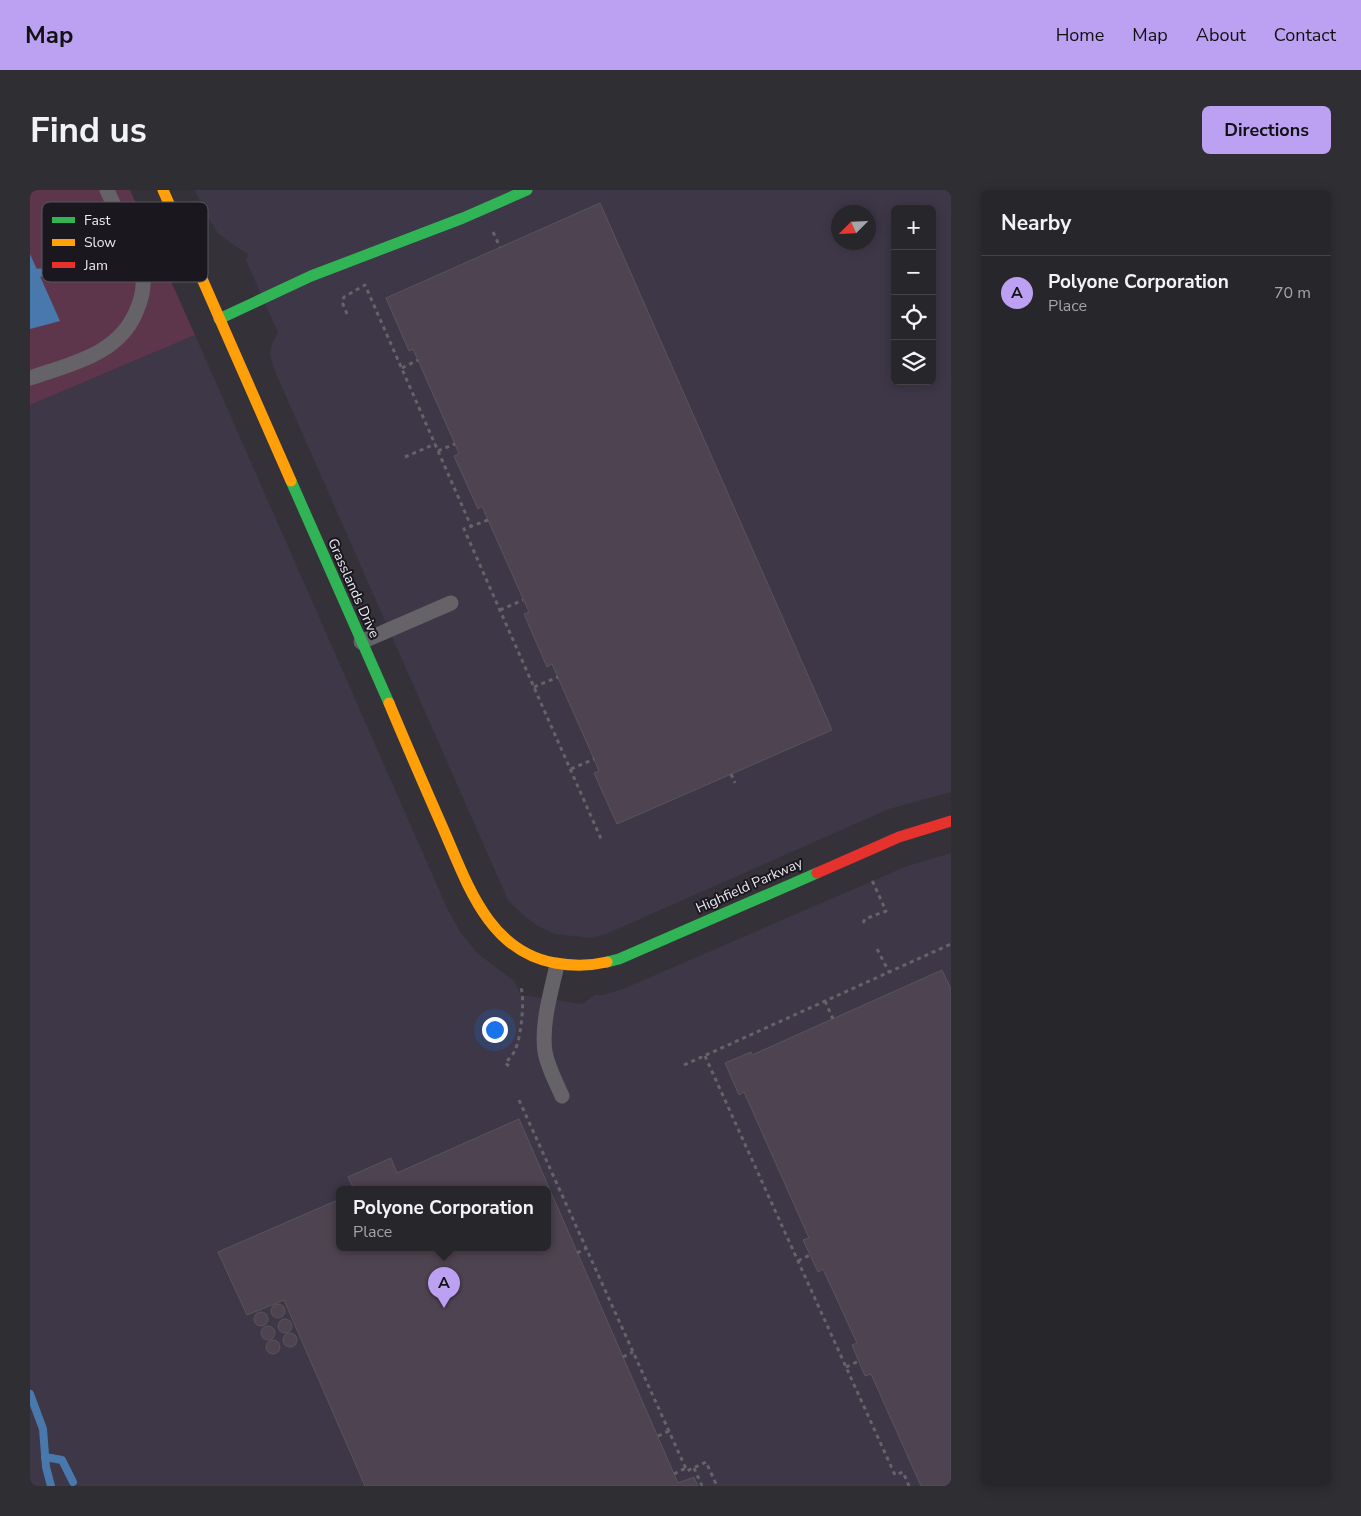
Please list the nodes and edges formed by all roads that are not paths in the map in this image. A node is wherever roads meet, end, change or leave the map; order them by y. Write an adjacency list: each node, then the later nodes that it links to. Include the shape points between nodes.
1 (107, 190): 4 (lane)
2 (163, 190): 5 (street, Grasslands Drive)
3 (527, 190): 8 (street, via 311,276)
4 (112, 202)
5 (168, 202)
6 (143, 282): 9 (lane, via 142,297 133,320 119,338 86,359)
7 (203, 282): 8 (street, Grasslands Drive)
8 (219, 319): 11 (street, Grasslands Drive)
9 (30, 378)
10 (451, 603): 11 (lane)
11 (361, 642): 13 (street, Grasslands Drive, via 480,908 511,944 527,954)
12 (951, 821): 13 (street, Highfield Parkway, via 891,840 619,959 588,966)
13 (557, 964): 14 (lane, via 546,1020 545,1045 549,1067)
14 (562, 1096)

